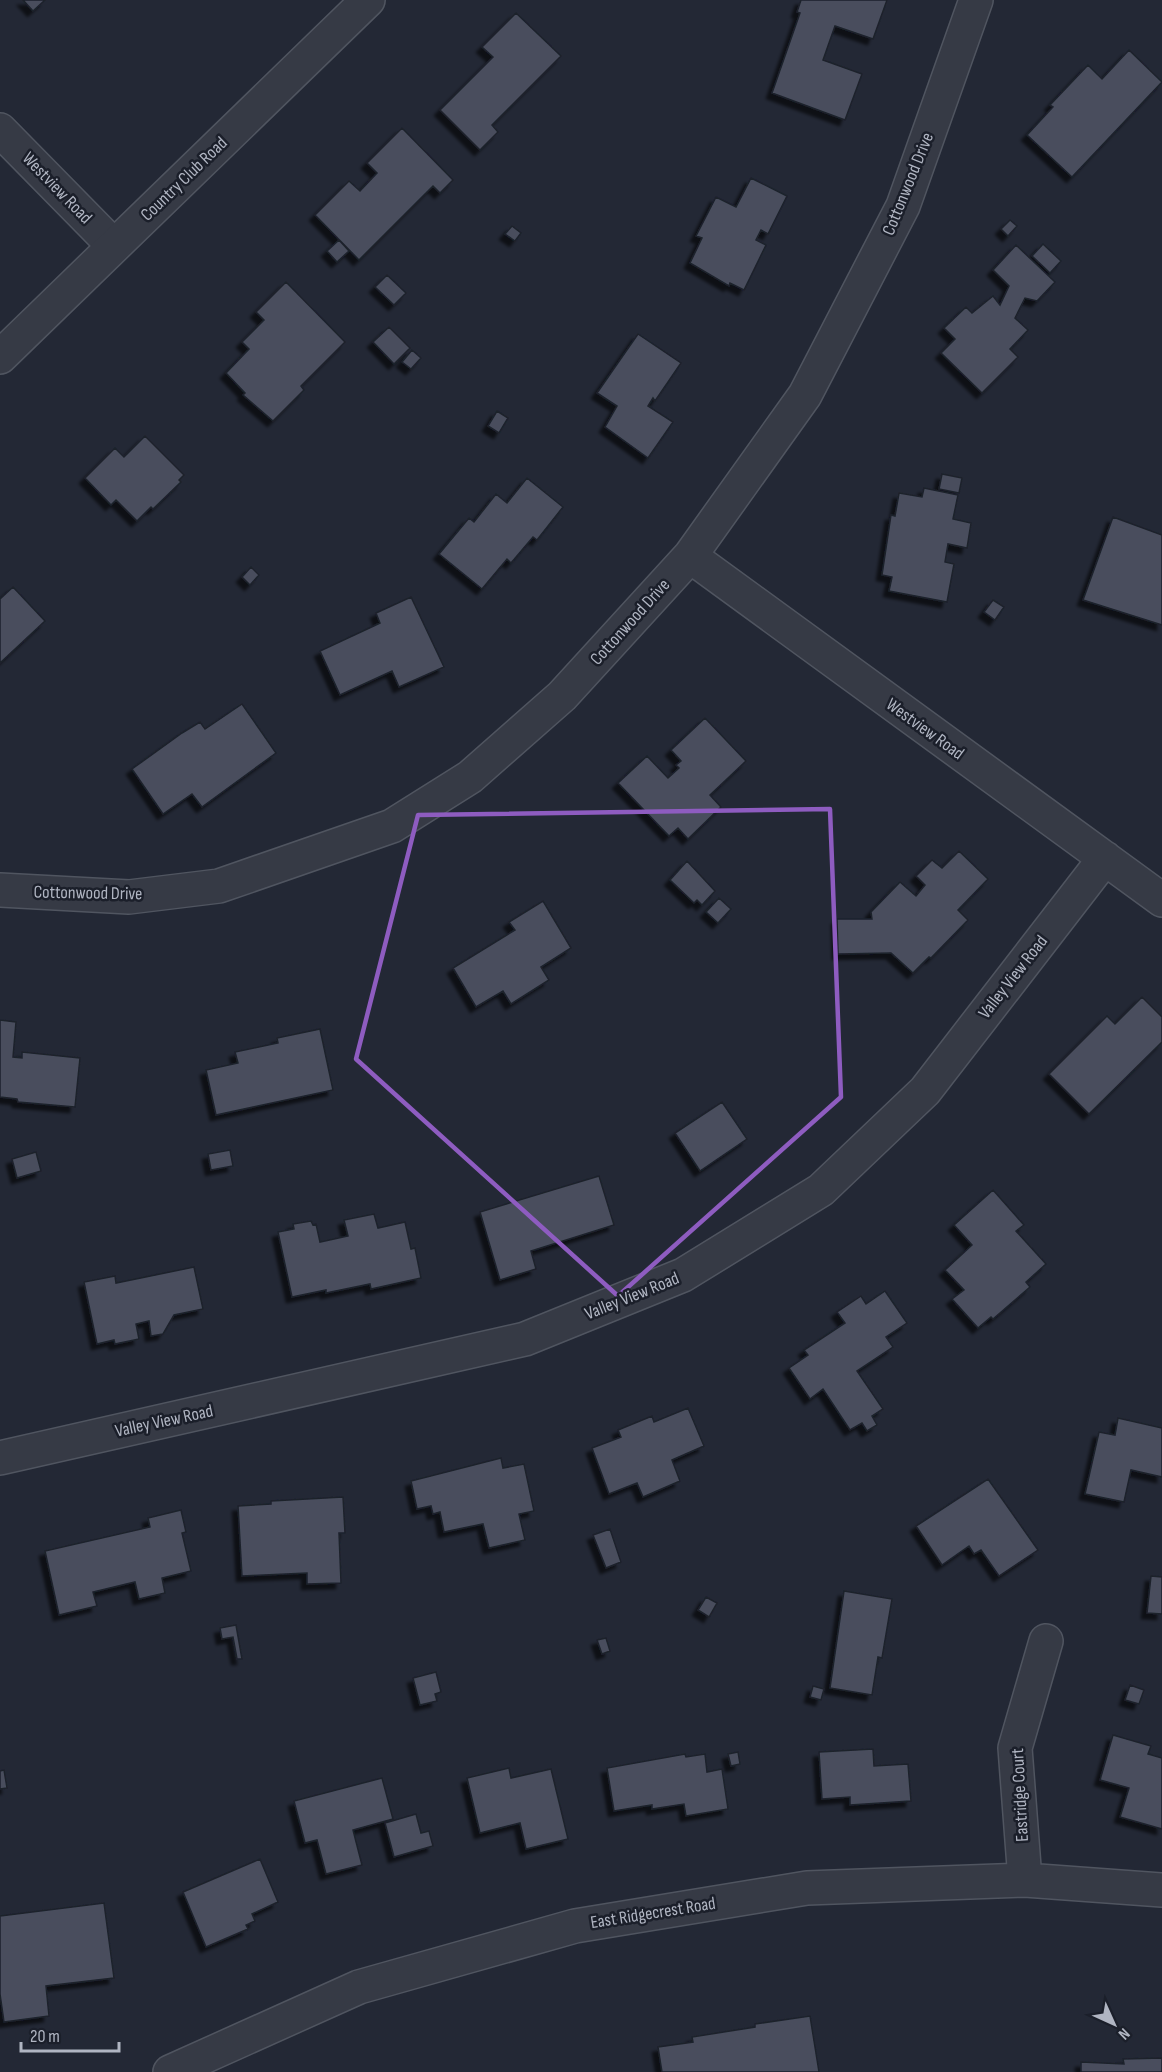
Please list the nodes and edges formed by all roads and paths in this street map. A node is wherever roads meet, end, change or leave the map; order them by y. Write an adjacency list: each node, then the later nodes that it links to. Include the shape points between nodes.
1 (368, 0): 4 (street, Country Club Road)
2 (976, 0): 6 (street, Cottonwood Drive, via 903,206 805,395)
3 (0, 130): 4 (street, Westview Road)
4 (114, 246): 5 (street, Country Club Road)
5 (0, 357)
6 (690, 556): 7 (street, Westview Road); 8 (street, Cottonwood Drive, via 562,696 470,777 392,826 219,886 129,897)
7 (1105, 858): 9 (street, Westview Road); 10 (street, Valley View Road, via 925,1091 821,1190 683,1275 525,1339)
8 (0, 890)
9 (1162, 900)
10 (0, 1458)
11 (1046, 1641): 12 (street, Eastridge Court, via 1015,1748)
12 (1025, 1880): 13 (street, East Ridgecrest Road); 14 (street, East Ridgecrest Road, via 807,1888 575,1926 359,1987)
13 (1162, 1890)
14 (170, 2072)

